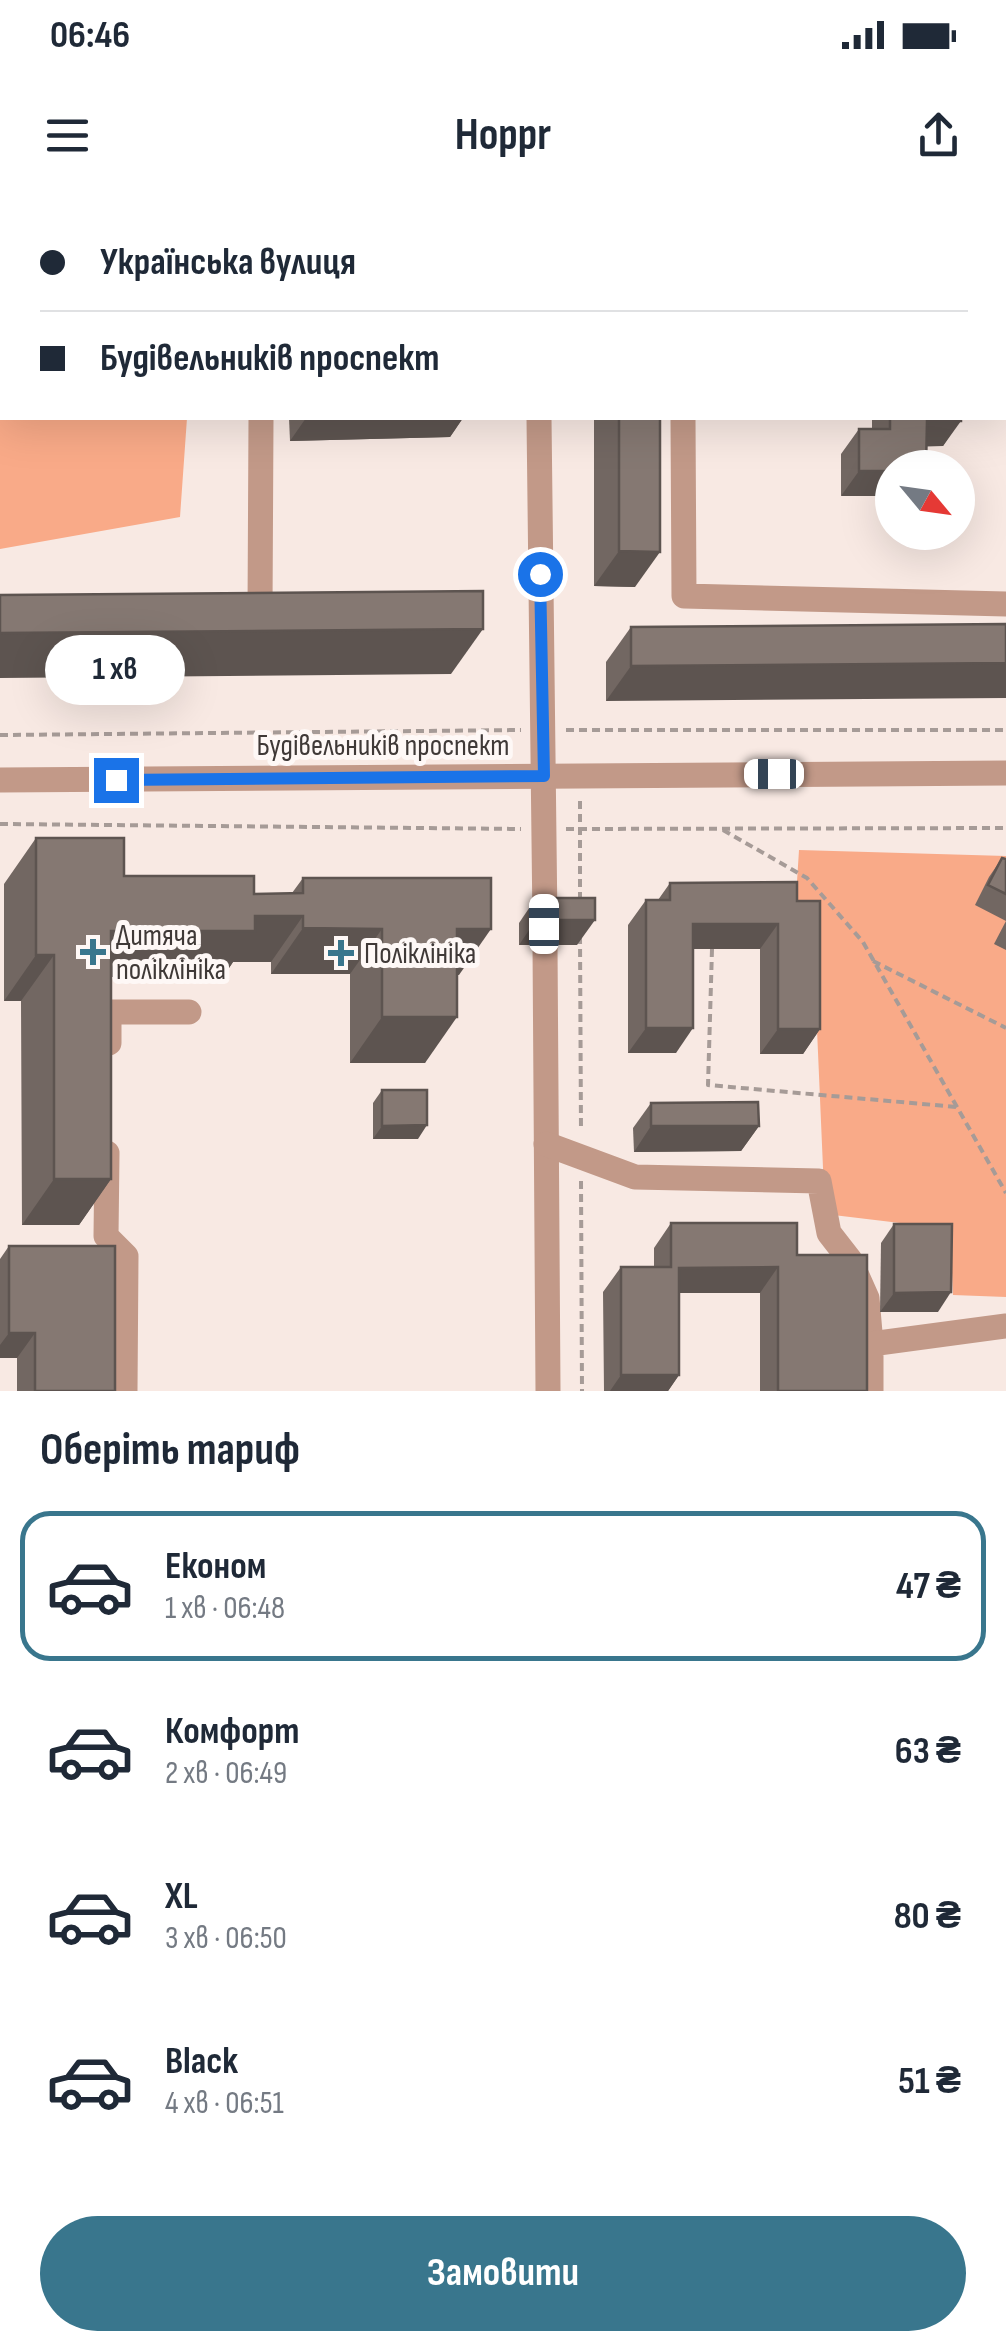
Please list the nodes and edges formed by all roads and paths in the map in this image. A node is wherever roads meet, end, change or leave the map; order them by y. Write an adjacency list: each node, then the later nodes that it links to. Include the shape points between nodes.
1 (261, 420): 5 (street)
2 (539, 420): 6 (street)
3 (683, 420): 4 (street, via 684,596)
4 (1006, 604)
5 (259, 613)
6 (542, 730): 7 (path); 8 (path); 10 (street)
7 (1006, 730)
8 (0, 735)
9 (1006, 773): 11 (street, Будівельників проспект)
10 (544, 776): 11 (street, Будівельників проспект); 12 (street, Будівельників проспект); 15 (street)
11 (580, 776): 17 (path)
12 (0, 780)
13 (0, 824): 15 (path)
14 (1006, 828): 16 (path)
15 (544, 829): 17 (path); 27 (street)
16 (722, 829): 17 (path); 21 (path, via 808,878)
17 (580, 830): 18 (path)
18 (580, 907)
19 (580, 926): 28 (path)
20 (712, 949): 25 (path, via 708,1086)
21 (874, 961): 23 (path); 25 (path)
22 (189, 1012): 24 (street, via 110,1012)
23 (1006, 1028)
24 (108, 1068)
25 (957, 1108): 29 (path)
26 (108, 1124): 32 (street, via 106,1236 126,1256)
27 (546, 1144): 28 (street); 33 (street)
28 (581, 1157): 31 (street, via 635,1177 819,1181 829,1233 866,1298); 34 (path)
29 (1006, 1193)
30 (1006, 1326): 31 (street)
31 (872, 1344): 35 (street)
32 (125, 1391)
33 (548, 1391)
34 (582, 1391)
35 (871, 1391)

